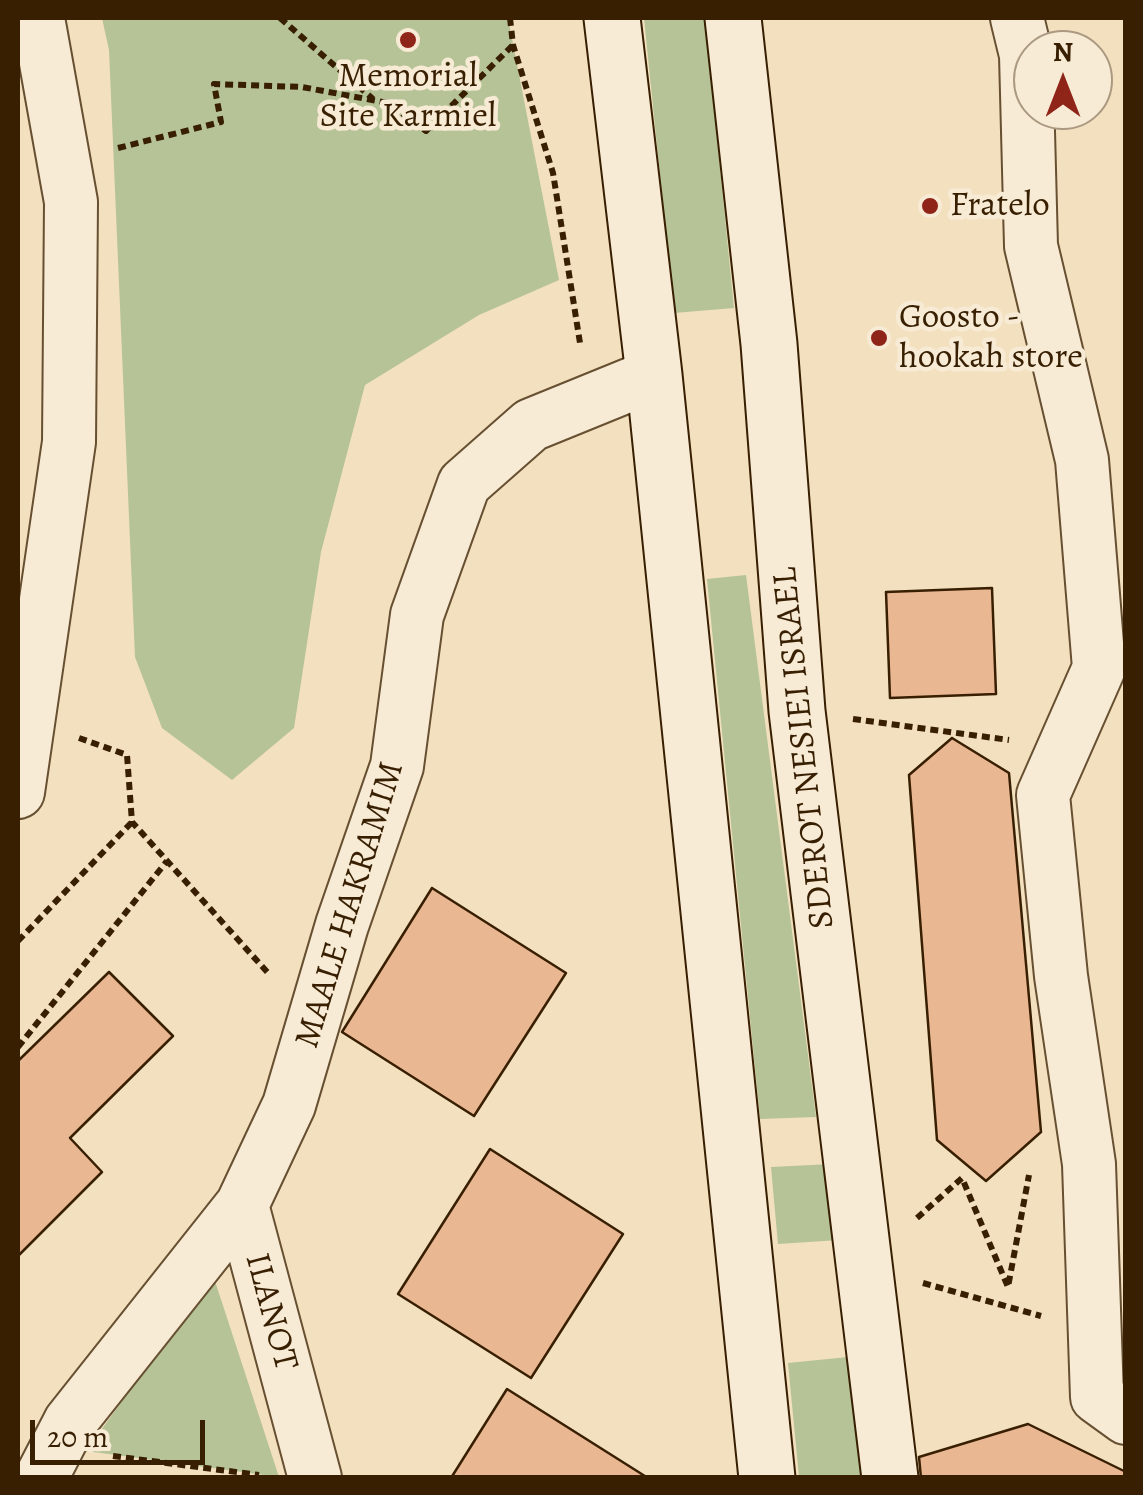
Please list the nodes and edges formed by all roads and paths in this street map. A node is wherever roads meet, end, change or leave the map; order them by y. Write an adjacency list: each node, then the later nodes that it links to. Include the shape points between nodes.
1 (38, 18): 9 (street)
2 (280, 18): 8 (path)
3 (510, 18): 7 (path)
4 (612, 18): 10 (main road)
5 (733, 18): 12 (main road, SDEROT NESIEI ISRAEL, via 769,344)
6 (1017, 18): 14 (street, via 1026,55 1031,246 1082,460 1099,668)
7 (513, 44): 8 (path, via 426,132); 11 (path, via 554,173)
8 (376, 101): 9 (path, via 302,86 214,84 221,122)
9 (63, 159): 13 (street, via 71,202 69,442)
10 (654, 375): 11 (street, MAALE HAKRAMIM); 29 (main road)
11 (590, 401): 19 (street, MAALE HAKRAMIM, via 531,425 464,484 417,616 397,766)
12 (797, 711): 14 (path); 23 (main road, SDEROT NESIEI ISRAEL)
13 (28, 719): 15 (street); 16 (path, via 127,755)
14 (1064, 747): 24 (street, via 1043,795 1089,1164)
15 (18, 792)
16 (132, 822): 17 (path); 18 (path)
17 (168, 861): 19 (path); 20 (path)
18 (18, 941)
19 (313, 1023): 21 (street, MAALE HAKRAMIM, via 289,1105)
20 (18, 1047)
21 (242, 1205): 26 (street, MAALE HAKRAMIM, via 70,1422); 28 (street, ILANOT)
22 (1037, 1209): 23 (path, via 1028,1172 1008,1287 962,1178)
23 (864, 1266): 24 (path); 30 (main road, SDEROT NESIEI ISRAEL)
24 (1095, 1331): 25 (street, via 1097,1397)
25 (1126, 1418)
26 (49, 1463): 27 (path)
27 (275, 1478)
28 (315, 1478)
29 (766, 1478)
30 (890, 1478)

